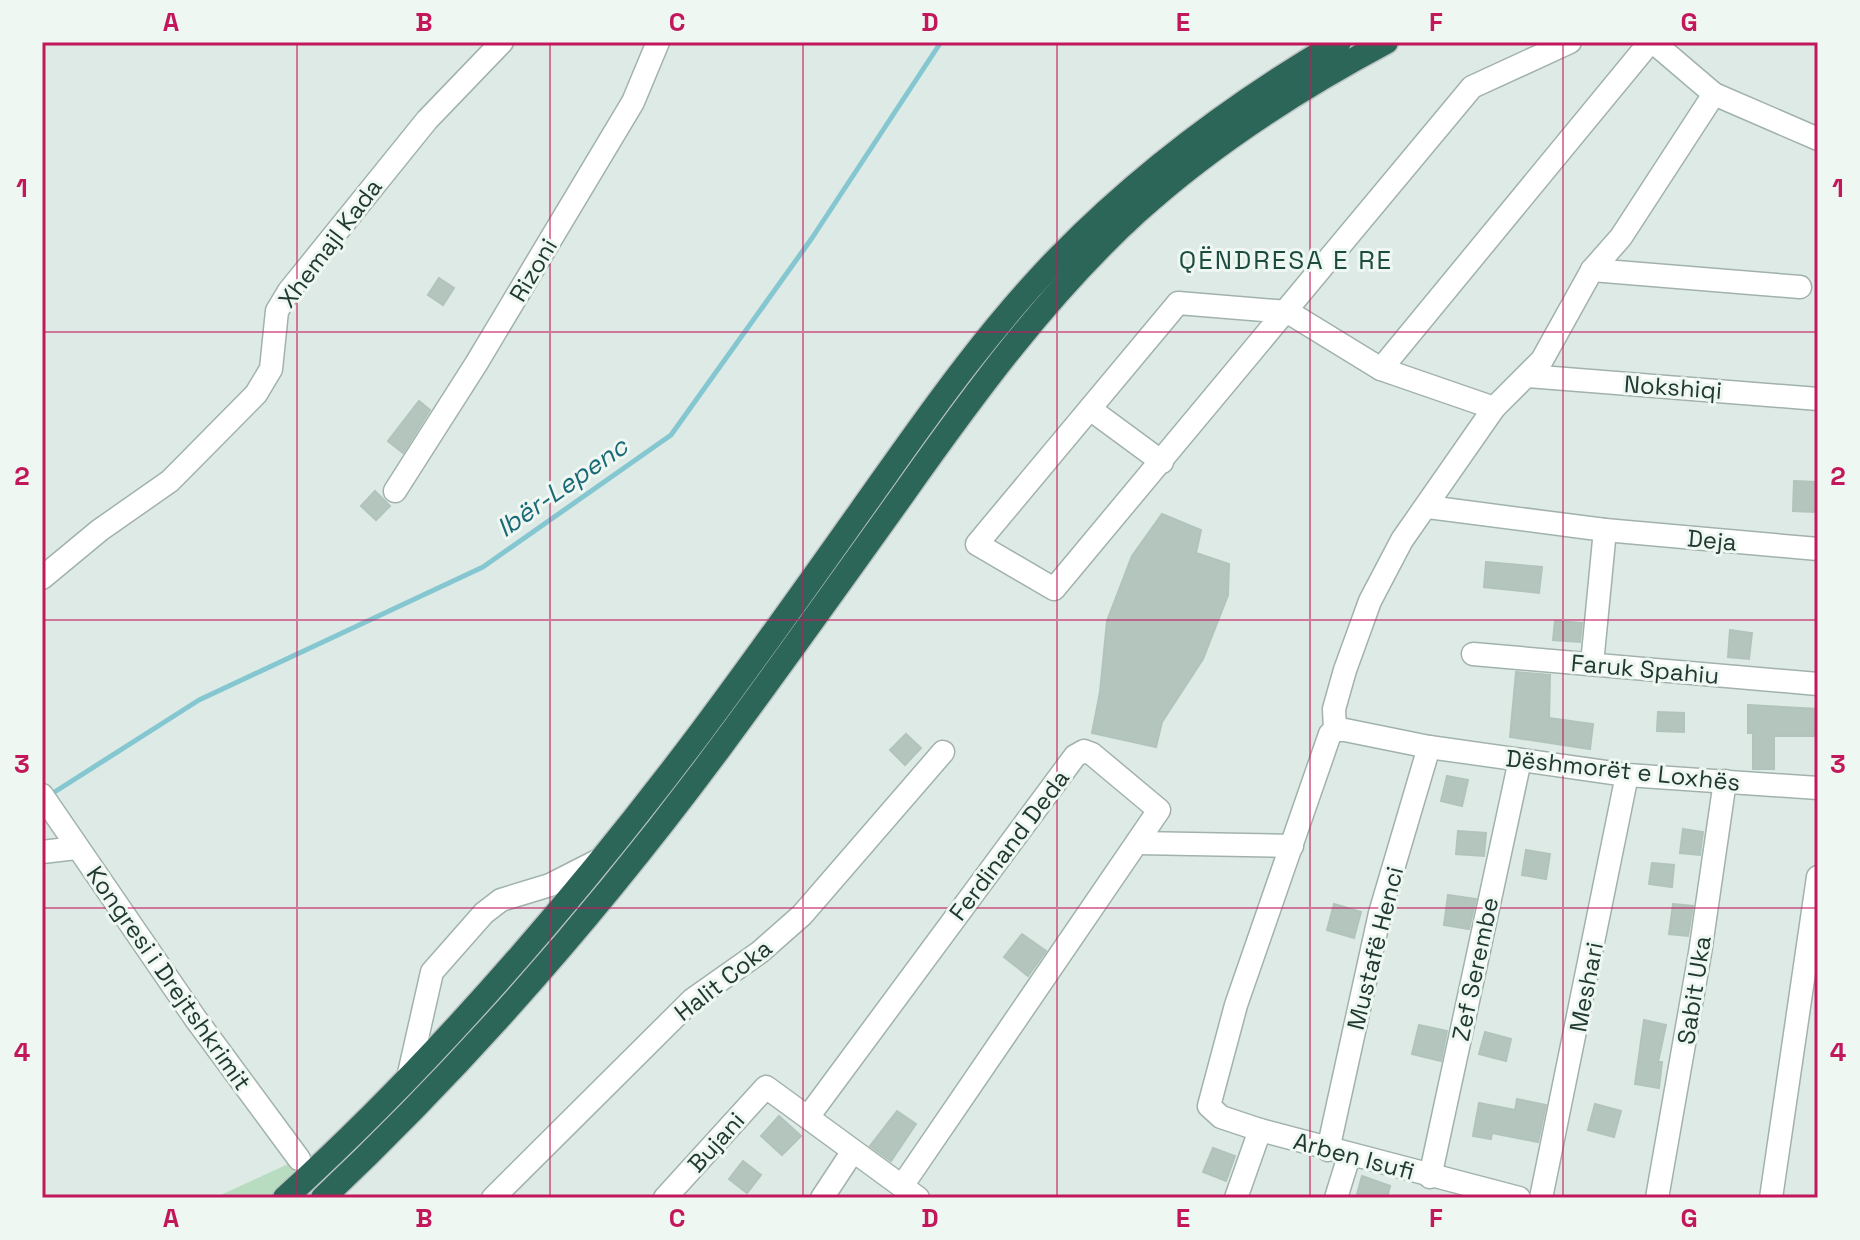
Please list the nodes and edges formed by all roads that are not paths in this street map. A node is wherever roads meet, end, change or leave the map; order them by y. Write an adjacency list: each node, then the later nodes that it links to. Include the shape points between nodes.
1 (502, 42): 22 (street, Xhemajl Kada, via 436,110 289,291 275,322 271,369 256,394 170,481)
2 (658, 42): 18 (street, Rizoni, via 633,102)
3 (1339, 42): 38 (highway, via 1261,89 1170,155 1047,270 958,376 703,730)
4 (1386, 42): 49 (highway, via 1304,88 1204,157 1137,212 1071,277 980,387 653,836 492,1026)
5 (1570, 42): 11 (street, via 1472,87)
6 (1651, 42): 7 (street); 12 (street)
7 (1714, 94): 8 (street); 9 (street, via 1621,237)
8 (1818, 139)
9 (1592, 270): 10 (street); 13 (street)
10 (1800, 287)
11 (1288, 312): 12 (street); 16 (street, via 1178,303); 17 (street)
12 (1381, 369): 15 (street)
13 (1528, 376): 14 (street, Nokshiqi); 15 (street)
14 (1818, 399)
15 (1494, 408): 19 (street)
16 (1090, 409): 17 (street); 17 (street, via 977,544 1054,589)
17 (1162, 462)
18 (395, 491)
19 (1428, 507): 20 (street, Deja); 26 (street, via 1402,540 1370,601 1334,709)
20 (1605, 530): 21 (street, Deja); 24 (street)
21 (1818, 549)
22 (42, 578)
23 (1473, 654): 24 (street, Faruk Spahiu)
24 (1592, 664): 25 (street, Faruk Spahiu)
25 (1818, 684)
26 (1335, 730): 27 (street, Dëshmorët e Loxhës); 35 (street, via 1326,742)
27 (1429, 747): 29 (street, Dëshmorët e Loxhës); 44 (street, Mustafë Henci, via 1380,913)
28 (943, 752): 50 (street, Halit Coka, via 802,915 692,1000)
29 (1520, 760): 30 (street, Dëshmorët e Loxhës); 46 (street, Zef Serembe)
30 (1627, 775): 31 (street, Dëshmorët e Loxhës); 56 (street, Meshari)
31 (1725, 781): 32 (street, Dëshmorët e Loxhës); 57 (street, Sabit Uka)
32 (1818, 788)
33 (42, 795): 36 (street, Kongresi i Drejtshkrimit)
34 (1138, 843): 35 (street); 41 (street, Ferdinand Deda, via 1159,810 1092,754 1079,753); 47 (street, Ferdinand Deda)
35 (1292, 846): 42 (street, via 1209,1098 1211,1111)
36 (76, 848): 37 (street); 45 (street, Kongresi i Drejtshkrimit)
37 (42, 852)
38 (604, 857): 40 (highway); 40 (street, via 550,885 501,900 484,913 432,972)
39 (1818, 877): 58 (street)
40 (408, 1078): 48 (highway)
41 (808, 1117): 43 (street); 51 (street, Bujani, via 766,1087)
42 (1260, 1130): 44 (street, Arben Isufi); 53 (street, Arben Isufi)
43 (853, 1151): 47 (street); 52 (street)
44 (1338, 1153): 46 (street, Arben Isufi); 54 (street, Mustafë Henci)
45 (299, 1159)
46 (1439, 1185): 55 (street, Arben Isufi)
47 (910, 1192)
48 (285, 1198)
49 (323, 1198)
50 (493, 1198)
51 (665, 1198)
52 (822, 1198)
53 (1236, 1198)
54 (1336, 1198)
55 (1519, 1198)
56 (1541, 1198)
57 (1657, 1198)
58 (1771, 1198)

